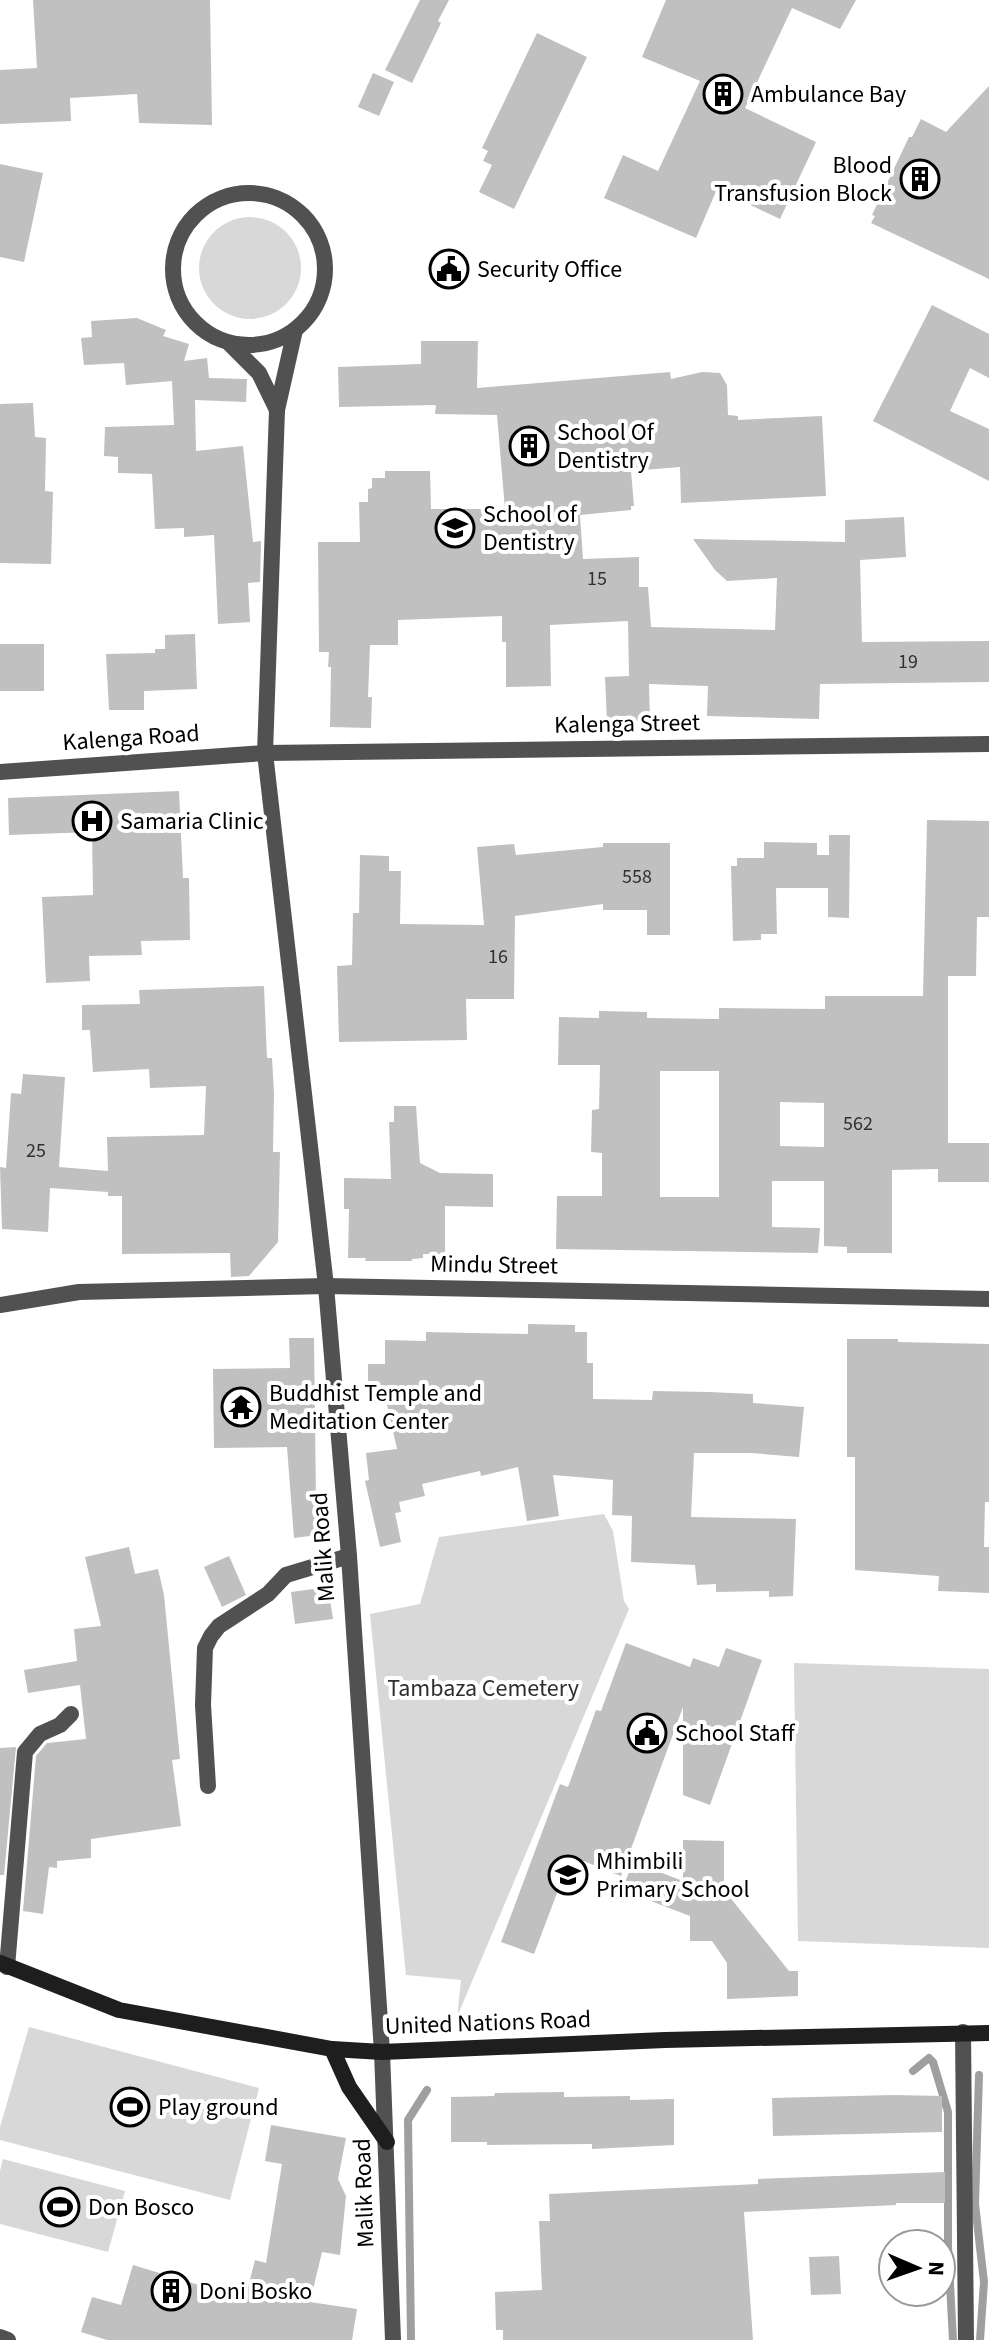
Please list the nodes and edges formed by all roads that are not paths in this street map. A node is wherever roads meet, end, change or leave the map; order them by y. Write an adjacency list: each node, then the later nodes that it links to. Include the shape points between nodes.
1 (295, 330): 2 (street, via 253,346); 2 (street, via 314,309 325,283 319,237 289,203 245,192 202,209 186,226 173,264 176,290 187,313 206,332); 3 (street, Malik Road)
2 (230, 344): 3 (street, via 259,373)
3 (277, 410): 5 (street, Malik Road)
4 (989, 744): 5 (street, Kalenga Street)
5 (265, 753): 6 (street, Kalenga Road); 7 (street, Malik Road)
6 (0, 772)
7 (326, 1286): 8 (street, Mindu Street); 9 (street, Mindu Street, via 79,1292); 10 (street, Malik Road)
8 (989, 1299)
9 (0, 1305)
10 (349, 1556): 12 (street, via 286,1575 211,1636 205,1648 203,1705); 17 (street, Malik Road)
11 (71, 1714): 13 (street, via 40,1734 25,1752)
12 (208, 1786)
13 (3, 1965): 16 (street, United Nations Road, via 119,2010)
14 (963, 2032): 15 (street, United Nations Road); 17 (street, United Nations Road); 22 (street)
15 (989, 2033)
16 (332, 2049): 17 (street, United Nations Road); 18 (street, via 349,2087)
17 (382, 2052): 18 (street, Malik Road)
18 (387, 2142): 21 (street, Malik Road)
19 (0, 2337): 20 (street)
20 (8, 2340)
21 (393, 2340)
22 (966, 2340)

